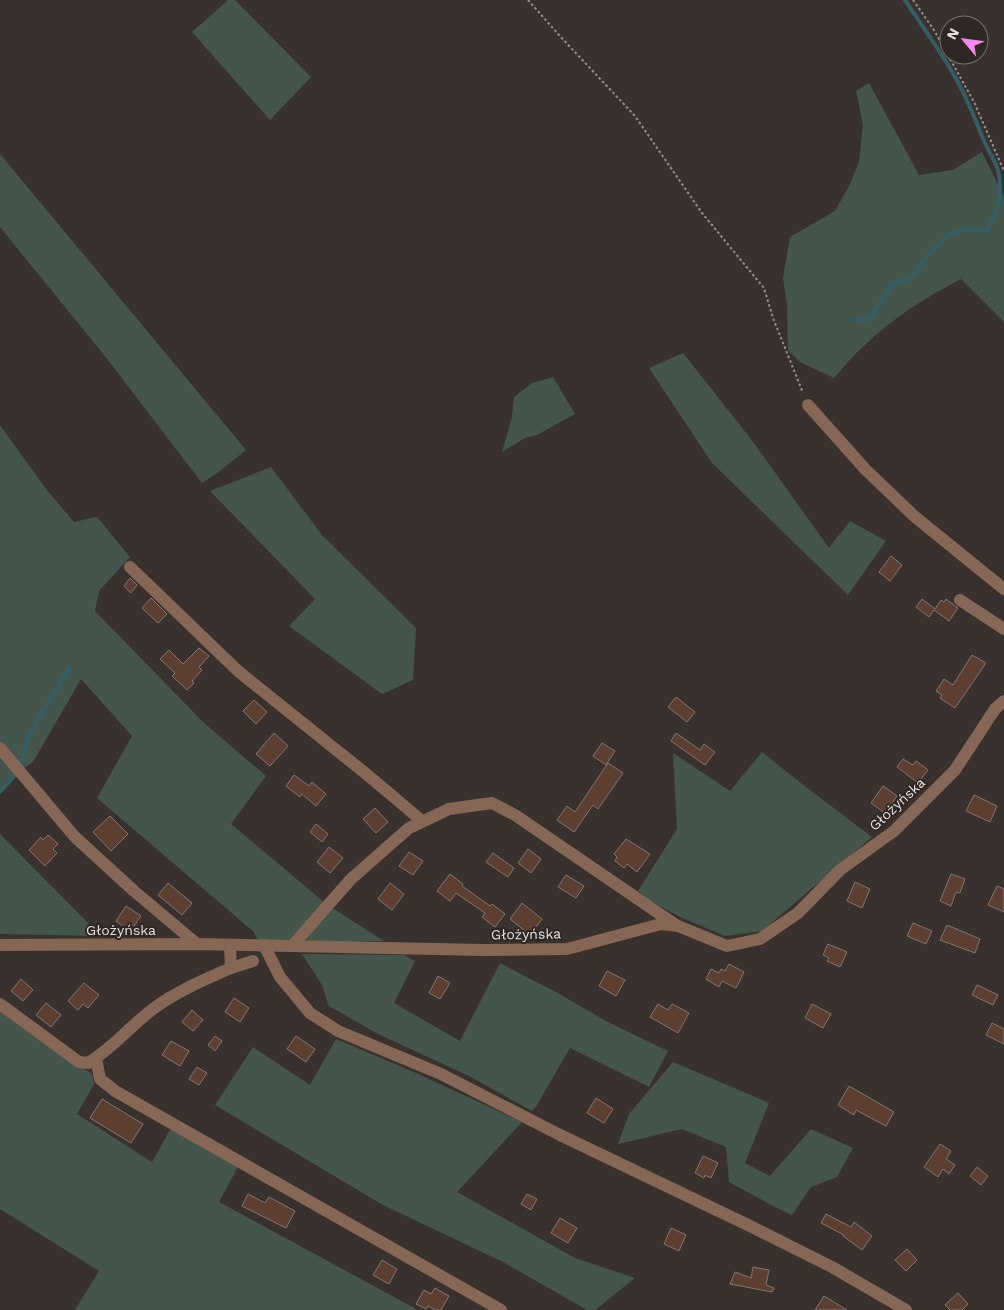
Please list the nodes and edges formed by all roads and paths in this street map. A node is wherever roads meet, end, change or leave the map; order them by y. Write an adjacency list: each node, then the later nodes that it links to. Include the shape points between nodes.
1 (528, 0): 4 (path, via 636,116 702,213 764,288)
2 (913, 0): 3 (path, via 934,30 974,102)
3 (1004, 171)
4 (808, 405): 6 (street, via 864,469 914,516)
5 (130, 567): 11 (street, via 238,671)
6 (1004, 589)
7 (960, 600): 8 (street)
8 (1004, 629)
9 (1004, 700): 12 (street, Głożyńska, via 954,770 894,831 840,870 798,912 760,939 727,946)
10 (0, 748): 13 (street, via 75,837)
11 (422, 821): 12 (street, via 448,809 492,803 516,814); 17 (street, via 409,828 351,879)
12 (678, 926): 17 (street, Głożyńska, via 660,924 567,949)
13 (197, 944): 14 (street, Głożyńska); 15 (street, Głożyńska)
14 (0, 945)
15 (230, 945): 16 (street, Głożyńska); 19 (street)
16 (264, 945): 17 (street, Głożyńska); 23 (street, via 280,977 310,1013 338,1031 441,1074 832,1266)
17 (292, 946)
18 (253, 961): 19 (street)
19 (231, 968): 21 (street, via 184,988 152,1010)
20 (0, 1004): 21 (street, via 79,1062 88,1063)
21 (96, 1058): 22 (street, via 100,1079 115,1091)
22 (501, 1310)
23 (906, 1310)

